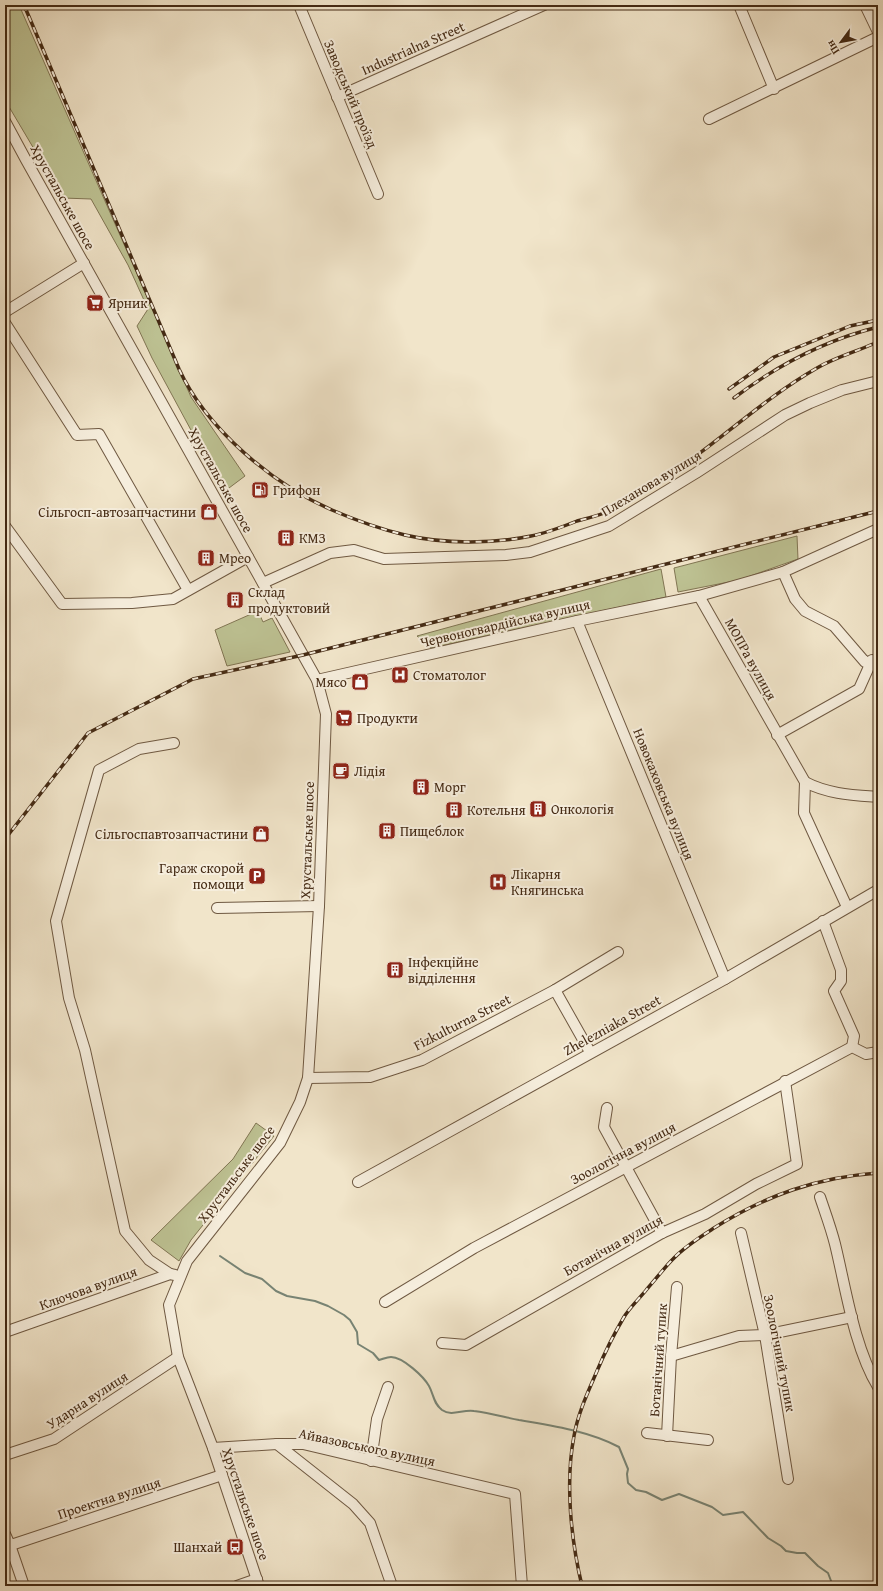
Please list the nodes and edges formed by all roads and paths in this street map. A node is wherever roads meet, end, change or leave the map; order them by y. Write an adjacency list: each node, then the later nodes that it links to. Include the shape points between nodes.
1 (299, 5): 9 (street, Заводський проїзд)
2 (544, 5): 5 (street, Industrialna Street)
3 (738, 5): 8 (street)
4 (865, 5): 6 (street)
5 (524, 9): 9 (street, Industrialna Street)
6 (878, 32)
7 (878, 37): 8 (street)
8 (774, 89): 10 (street)
9 (337, 97): 12 (street, Заводський проїзд)
10 (709, 119)
11 (5, 121): 13 (street, Хрустальське шосе)
12 (378, 194)
13 (84, 263): 14 (street); 19 (street, Хрустальське шосе)
14 (5, 312)
15 (5, 323): 22 (street, via 77,435 99,434)
16 (878, 381): 21 (street, Плеханова вулиця, via 842,390 785,415 609,526 530,552 384,559 354,550 330,553)
17 (5, 526): 22 (street, via 62,604 132,603 173,599)
18 (878, 529): 20 (street, Червоногвардійська вулиця)
19 (248, 557): 21 (street, Хрустальське шосе); 22 (street)
20 (783, 572): 23 (street, Червоногвардійська вулиця); 25 (street, via 795,599 805,611 834,626 865,662)
21 (262, 583): 26 (street, Хрустальське шосе)
22 (188, 590)
23 (699, 596): 24 (street, Червоногвардійська вулиця); 27 (street, МОПРа вулиця)
24 (577, 621): 26 (street, Червоногвардійська вулиця); 37 (street, Новокаховська вулиця)
25 (875, 660): 27 (street, via 859,689)
26 (317, 680): 32 (street, Хрустальське шосе, via 326,714)
27 (777, 735): 29 (street, МОПРа вулиця)
28 (174, 743): 50 (street, via 139,749 99,770 56,921 69,998 85,1050 125,1231 149,1260)
29 (804, 782): 30 (street, via 825,791); 33 (street, МОПРа вулиця, via 804,813)
30 (878, 797)
31 (878, 890): 33 (street, Zhelezniaka Street)
32 (319, 906): 34 (street); 42 (street, Хрустальське шосе)
33 (847, 907): 35 (street, Zhelezniaka Street)
34 (217, 908)
35 (823, 921): 37 (street, Zhelezniaka Street); 39 (street, via 841,970 841,981 834,991 854,1036)
36 (618, 952): 38 (street, Fizkulturna Street)
37 (725, 979): 40 (street, Zhelezniaka Street)
38 (555, 990): 40 (street); 42 (street, Fizkulturna Street, via 422,1060 370,1077)
39 (852, 1047): 41 (street, via 866,1054); 43 (street, Зоологічна вулиця)
40 (590, 1052): 46 (street, Zhelezniaka Street)
41 (878, 1052)
42 (308, 1078): 51 (street, Хрустальське шосе, via 300,1102 280,1143 187,1261)
43 (785, 1081): 45 (street, Зоологічна вулиця); 48 (street, Ботанічна вулиця, via 796,1164 704,1214)
44 (607, 1108): 45 (street, via 604,1126)
45 (626, 1167): 48 (street); 53 (street, Зоологічна вулиця, via 474,1248)
46 (358, 1182)
47 (820, 1197): 54 (street)
48 (662, 1233): 57 (street, Ботанічна вулиця, via 466,1345)
49 (741, 1233): 56 (street, Зоологічний тупик)
50 (170, 1274): 51 (street); 55 (street, Ключова вулиця)
51 (180, 1276): 59 (street, Хрустальське шосе, via 169,1305)
52 (677, 1287): 58 (street, Ботанічний тупик)
53 (385, 1302)
54 (852, 1317): 56 (street); 61 (street, via 869,1373)
55 (5, 1332)
56 (766, 1335): 58 (street, via 739,1336); 70 (street, Зоологічний тупик)
57 (442, 1342)
58 (671, 1356): 63 (street, Ботанічний тупик)
59 (178, 1357): 66 (street, Хрустальське шосе); 67 (street, Ударна вулиця, via 54,1439)
60 (388, 1387): 68 (street, via 377,1419)
61 (878, 1387)
62 (647, 1433): 63 (street)
63 (667, 1436): 64 (street)
64 (708, 1440)
65 (277, 1444): 66 (street, Айвазовського вулиця); 68 (street, Айвазовського вулиця, via 304,1444); 76 (street, via 353,1504 370,1523)
66 (213, 1448): 69 (street, Хрустальське шосе)
67 (5, 1454)
68 (371, 1461): 77 (street, Айвазовського вулиця, via 514,1494)
69 (222, 1475): 72 (street, Проектна вулиця); 73 (street, Хрустальське шосе)
70 (788, 1479)
71 (5, 1534): 72 (street)
72 (8, 1546): 74 (street)
73 (258, 1583): 75 (street)
74 (24, 1586)
75 (237, 1586)
76 (392, 1586)
77 (522, 1586)

